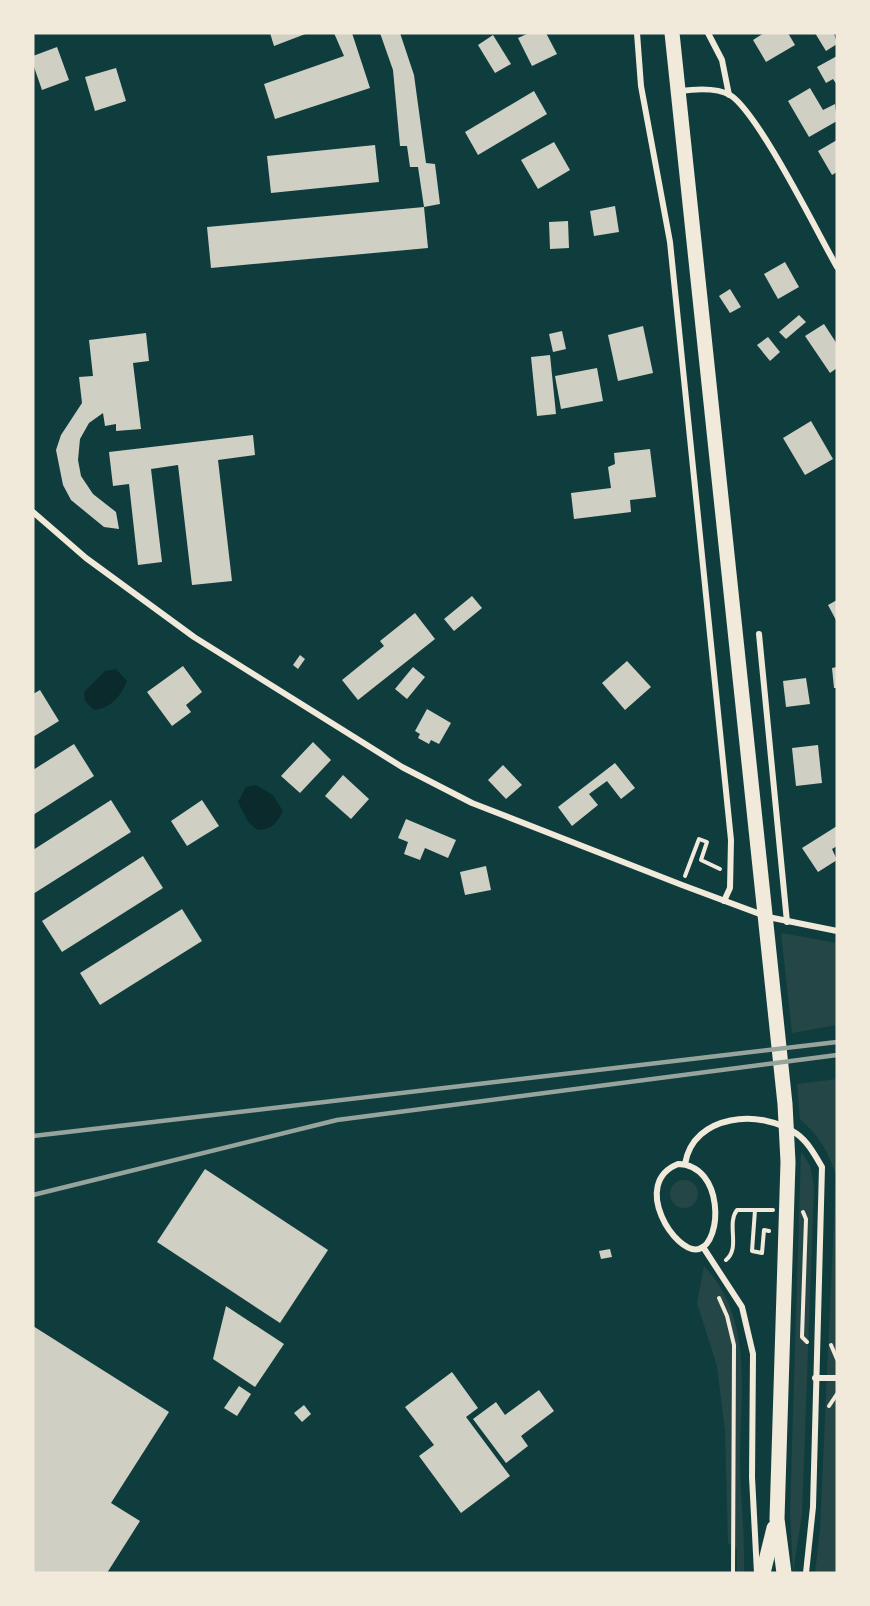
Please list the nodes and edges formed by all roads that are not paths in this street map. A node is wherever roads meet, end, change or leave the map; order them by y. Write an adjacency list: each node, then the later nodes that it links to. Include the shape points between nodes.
1 (637, 33): 9 (street, via 642,95 670,242 730,828 732,868)
2 (672, 33): 4 (main road)
3 (708, 33): 5 (street, via 722,60)
4 (677, 92): 5 (street, via 712,90); 16 (main road, via 787,1139)
5 (729, 95): 6 (street, via 753,120)
6 (837, 267)
7 (33, 512): 9 (street, via 86,558 194,637 402,767 472,803)
8 (759, 634): 10 (street)
9 (724, 901): 10 (street)
10 (788, 922): 11 (street)
11 (837, 931)
12 (685, 1164): 13 (street, via 704,1174 713,1194 714,1225); 13 (street, via 663,1172 656,1185 656,1197 675,1238 687,1249); 14 (street, via 688,1149 696,1138 722,1122 749,1118 776,1122 798,1134 813,1150 822,1167 823,1194)
13 (703, 1247): 17 (street, via 742,1308 753,1354)
14 (815, 1378): 15 (street); 20 (street, via 813,1507)
15 (837, 1378)
16 (777, 1519): 18 (main road); 19 (main road)
17 (756, 1573)
18 (763, 1573)
19 (784, 1573)
20 (806, 1573)

